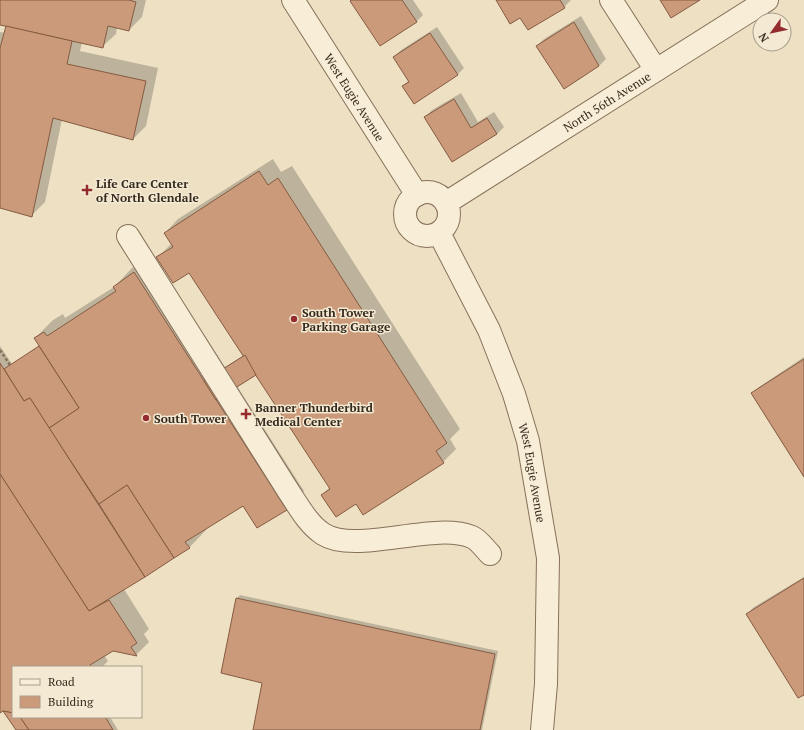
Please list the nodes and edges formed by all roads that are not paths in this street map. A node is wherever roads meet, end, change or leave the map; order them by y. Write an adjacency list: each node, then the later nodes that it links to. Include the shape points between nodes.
1 (293, 0): 5 (street, West Eugie Avenue)
2 (611, 0): 4 (street)
3 (767, 0): 4 (street, North 56th Avenue)
4 (656, 70): 6 (street, North 56th Avenue)
5 (417, 195): 6 (street, via 423,192 436,194); 7 (street, via 408,203 407,222 414,232 420,235)
6 (446, 203): 7 (street, via 447,222)
7 (439, 233): 10 (street, West Eugie Avenue, via 489,330 514,394 528,441 548,558 546,684)
8 (128, 236): 9 (street, via 307,519 324,535 348,541 455,532 473,538)
9 (490, 554)
10 (542, 730)

